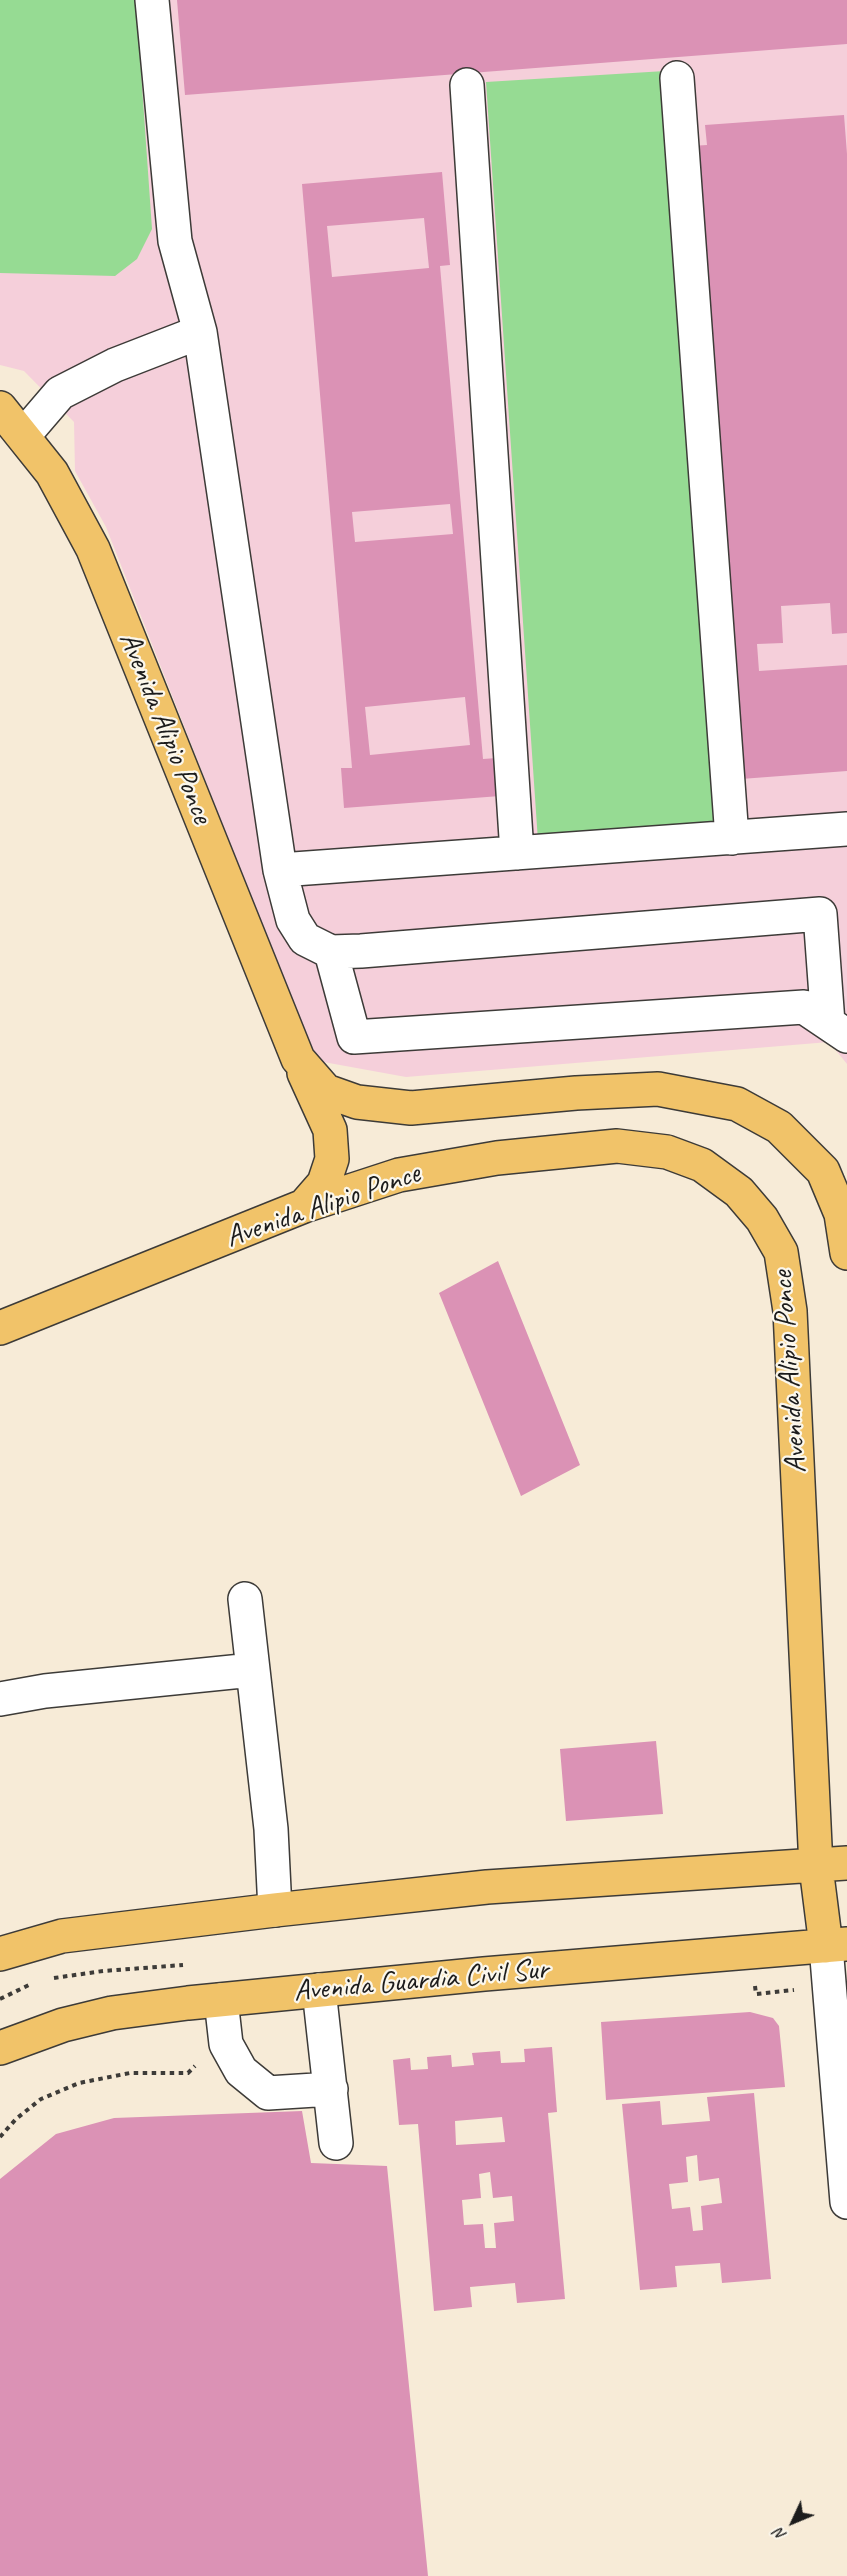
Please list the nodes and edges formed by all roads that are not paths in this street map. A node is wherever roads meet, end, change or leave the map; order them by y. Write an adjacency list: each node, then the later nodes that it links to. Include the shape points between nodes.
1 (152, 0): 4 (street, via 175,241)
2 (676, 78): 8 (street)
3 (467, 86): 9 (street)
4 (200, 332): 6 (street, via 115,365 60,393); 10 (street)
5 (0, 408): 6 (main road, Avenida Alipio Ponce)
6 (24, 435): 13 (main road, Avenida Alipio Ponce, via 52,473 93,549)
7 (847, 829): 8 (street)
8 (732, 838): 9 (street)
9 (517, 853): 10 (street)
10 (280, 870): 11 (street, via 293,920 305,939)
11 (331, 951): 12 (street, via 354,1037 804,1007); 12 (street, via 820,914)
12 (837, 1029)
13 (298, 1059): 14 (main road, via 330,1130 332,1159 324,1183); 15 (main road, Avenida Alipio Ponce, via 326,1091 357,1102 411,1108 658,1089 737,1104 779,1127 823,1171 841,1214)
14 (304, 1206): 16 (main road, Avenida Alipio Ponce); 20 (main road, Avenida Alipio Ponce, via 399,1175 497,1158 616,1146 667,1152 702,1164 739,1192 762,1219 781,1252 790,1311)
15 (847, 1253)
16 (0, 1328)
17 (245, 1599): 18 (street)
18 (252, 1670): 19 (street); 21 (street, via 271,1829)
19 (0, 1699)
20 (832, 1865): 21 (main road, via 487,1887); 22 (main road, Avenida Alipio Ponce)
21 (275, 1910): 23 (main road, via 62,1936)
22 (837, 1945): 24 (main road, Avenida Guardia Civil Sur); 29 (street, Avenida Alipio Ponce)
23 (0, 1954)
24 (319, 1990): 25 (main road, Avenida Guardia Civil Sur); 27 (street)
25 (220, 2000): 26 (main road, Avenida Guardia Civil Sur, via 112,2013 63,2025); 27 (street, via 226,2044 241,2071 268,2093)
26 (0, 2048)
27 (331, 2089): 28 (street)
28 (336, 2143)
29 (847, 2202)

